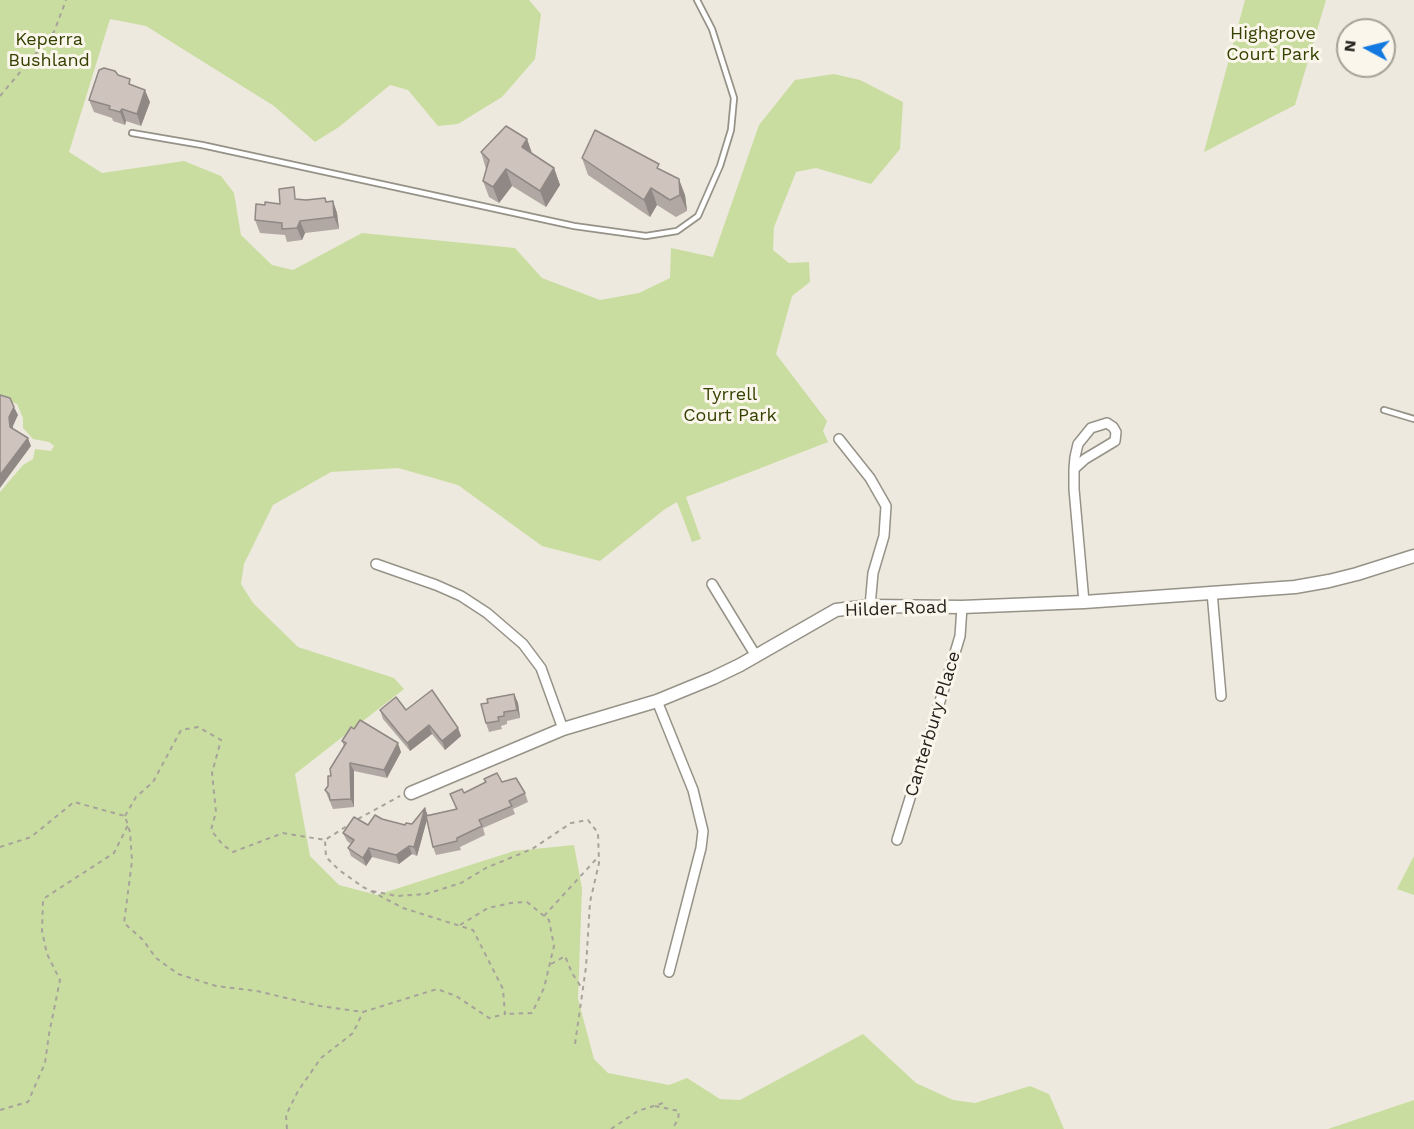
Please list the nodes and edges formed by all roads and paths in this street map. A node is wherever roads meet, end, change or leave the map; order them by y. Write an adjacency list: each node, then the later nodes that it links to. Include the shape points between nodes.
1 (66, 0): 3 (path, via 54,32)
2 (697, 0): 4 (lane, via 712,29 734,98 731,130 720,166 698,216 677,231 646,236 574,226)
3 (0, 96)
4 (132, 133)
5 (1384, 410): 6 (lane)
6 (1414, 419)
7 (839, 439): 14 (street, via 886,506)
8 (1074, 469): 8 (street, via 1078,444 1084,434 1099,424 1113,427 1115,441); 13 (street)
9 (1414, 556): 12 (street, Hilder Road, via 1329,581)
10 (376, 564): 19 (street, via 461,596 523,644 541,668)
11 (712, 584): 16 (street)
12 (1212, 592): 13 (street, Hilder Road); 17 (street)
13 (1084, 602): 15 (street, Hilder Road)
14 (870, 606): 15 (street, Hilder Road); 16 (street, Hilder Road, via 836,610)
15 (962, 607): 24 (street, Canterbury Place, via 957,646)
16 (756, 656): 18 (street, Hilder Road)
17 (1221, 696)
18 (657, 701): 19 (street, Hilder Road); 31 (street, via 693,790 704,831)
19 (563, 729): 20 (street, Hilder Road)
20 (411, 793): 23 (path, via 397,797)
21 (125, 816): 22 (path); 23 (path, via 136,797 153,782 182,730 198,727 221,740 213,773 216,812 211,830 223,845 233,852 283,833); 25 (path, via 74,802 31,837)
22 (128, 825): 33 (path, via 132,861 124,923 156,958 178,974 216,986); 38 (path, via 114,853 43,899 42,931 47,954 60,980 45,1063 28,1102)
23 (325, 840): 27 (path, via 326,857)
24 (897, 840)
25 (0, 847)
26 (599, 856): 27 (path, via 598,833 588,820 572,823 532,849 486,867 461,883 426,894 397,896); 28 (path); 32 (path, via 590,902)
27 (369, 891): 29 (path, via 403,908)
28 (544, 916): 29 (path, via 527,902 511,903 488,908); 30 (path, via 549,920 554,946)
29 (460, 925): 34 (path, via 473,930 503,989)
30 (550, 964): 32 (path, via 565,957); 34 (path, via 532,1013)
31 (669, 972)
32 (583, 990): 35 (path)
33 (363, 1012): 34 (path, via 437,989 456,996 489,1018); 39 (path, via 353,1033 321,1058 298,1091 286,1115)
34 (505, 1014)
35 (575, 1044)
36 (663, 1103): 37 (path)
37 (655, 1106): 40 (path, via 638,1111); 41 (path, via 679,1111)
38 (0, 1110)
39 (287, 1129)
40 (611, 1129)
41 (672, 1129)

